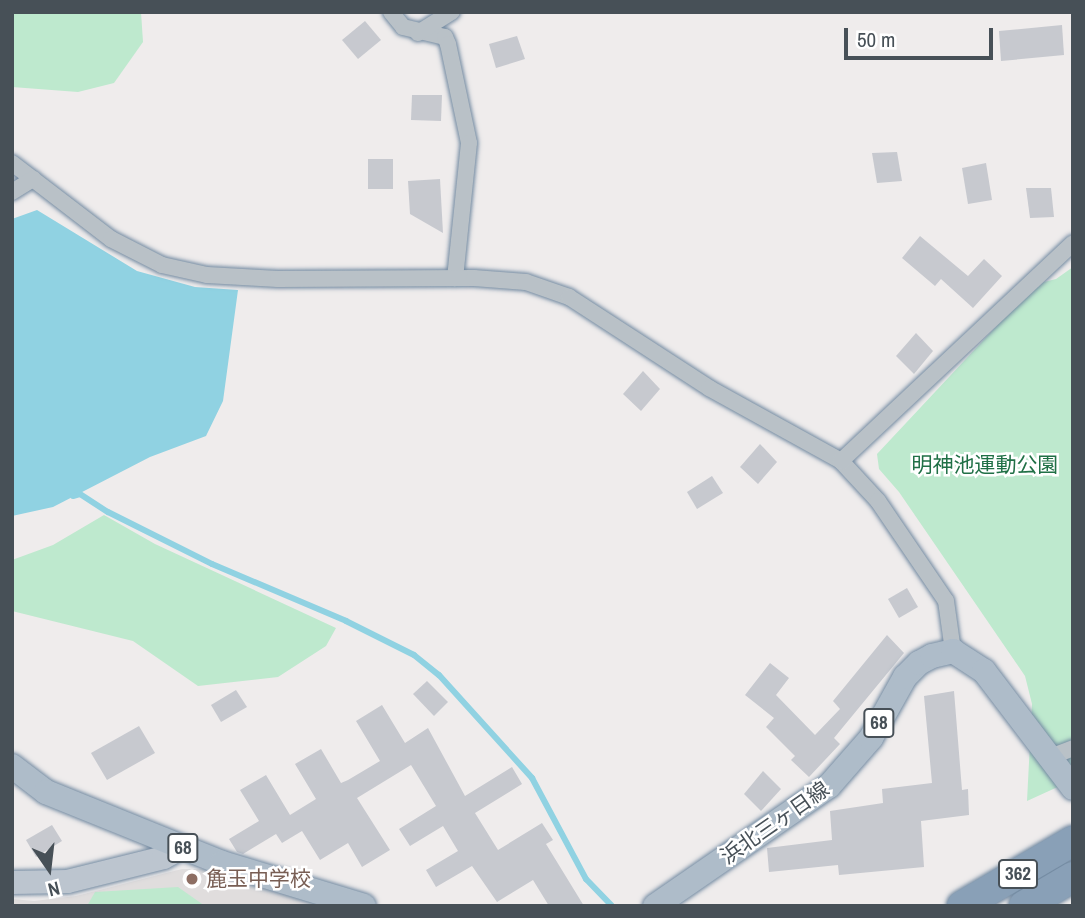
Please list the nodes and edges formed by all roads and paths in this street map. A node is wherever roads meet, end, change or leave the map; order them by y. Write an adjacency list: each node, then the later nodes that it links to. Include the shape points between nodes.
1 (391, 12): 3 (street, via 403,27)
2 (452, 12): 3 (street)
3 (418, 33): 8 (street, via 444,37 448,44 469,143)
4 (12, 163): 5 (street)
5 (33, 179): 6 (street); 8 (street, via 111,239 162,265 207,275 268,278)
6 (12, 192)
7 (1073, 243): 9 (street)
8 (455, 278): 9 (street, via 526,282 569,297 709,388)
9 (841, 461): 10 (street, via 878,501 946,601)
10 (953, 652): 12 (main road, via 984,671); 20 (main road, 浜北三ヶ日線 / 68, via 919,663 905,677 871,738 829,786)
11 (1073, 748): 12 (street)
12 (1049, 757): 14 (main road)
13 (12, 766): 16 (main road, 68, via 46,792)
14 (1073, 788)
15 (1073, 841): 21 (highway, 362)
16 (182, 847): 18 (street, via 163,857 66,881); 19 (main road, 68)
17 (1073, 877): 22 (highway, 362)
18 (12, 882)
19 (364, 906)
20 (655, 906)
21 (962, 906)
22 (1024, 906)

